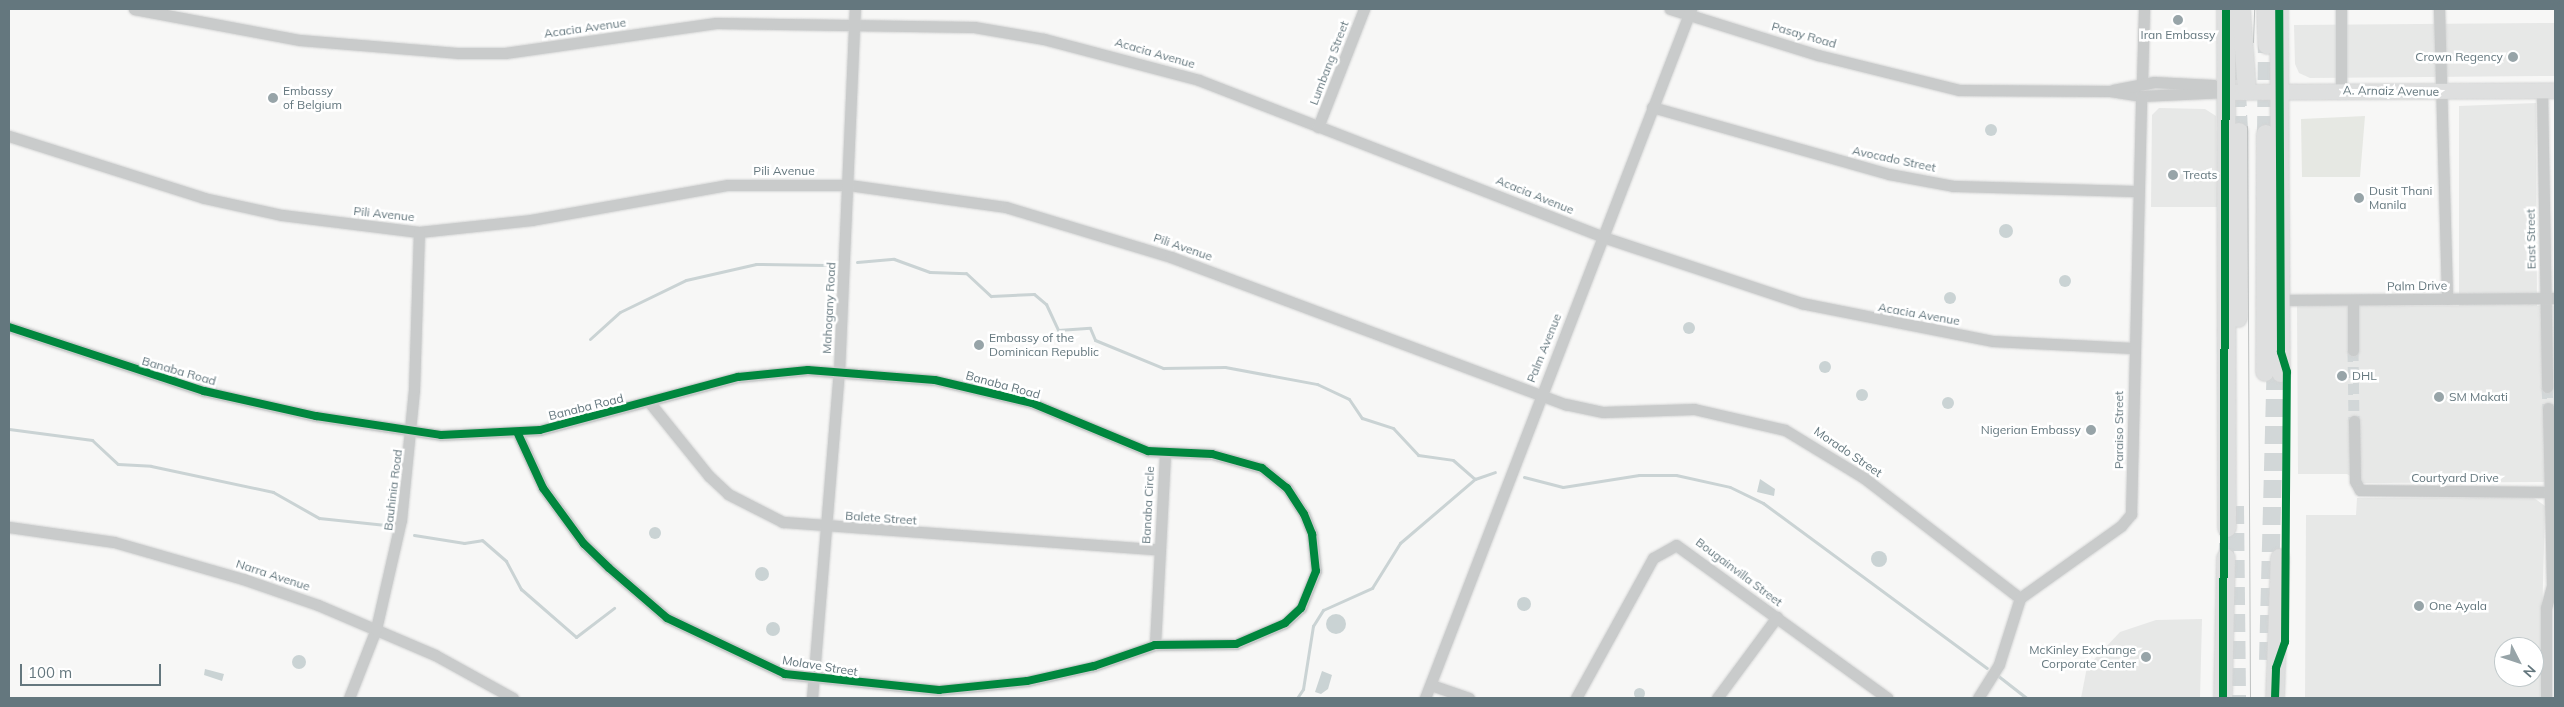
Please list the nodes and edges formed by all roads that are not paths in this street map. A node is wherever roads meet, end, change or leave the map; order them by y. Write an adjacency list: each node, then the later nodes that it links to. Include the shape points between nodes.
1 (134, 9): 13 (street, Acacia Avenue, via 205,26 300,40 459,53 505,53 716,23)
2 (855, 9): 13 (street, Mahogany Road)
3 (1364, 9): 25 (street, Lumbang Street)
4 (1670, 9): 12 (street, Pasay Road)
5 (2144, 9): 15 (street)
6 (2226, 9): 21 (highway)
7 (2241, 9): 19 (highway)
8 (2266, 9): 14 (highway)
9 (2279, 9): 16 (highway)
10 (2341, 9): 20 (street)
11 (2439, 9): 22 (street, via 2438,69)
12 (1689, 12): 18 (street, Pasay Road, via 1818,55 1968,89); 24 (street, Palm Avenue)
13 (855, 21): 25 (street, Acacia Avenue, via 974,27 1044,39 1199,80); 29 (street, Mahogany Road)
14 (2267, 45)
15 (2142, 82): 18 (street, Pasay Road); 21 (street, Pasay Road, via 2213,85)
16 (2280, 90): 19 (main road, A. Arnaiz Avenue); 20 (main road, A. Arnaiz Avenue); 35 (highway)
17 (2548, 90): 22 (main road, A. Arnaiz Avenue); 33 (street, East Street)
18 (2110, 91): 23 (street, Pasay Road)
19 (2247, 91): 21 (main road, A. Arnaiz Avenue)
20 (2341, 91): 22 (main road, A. Arnaiz Avenue)
21 (2226, 92): 23 (street, Pasay Road); 48 (highway)
22 (2443, 92): 34 (street)
23 (2140, 96): 30 (street, Paraiso Street)
24 (1652, 107): 30 (street, Avocado Street, via 1876,171 1953,186); 32 (street, Palm Avenue)
25 (1318, 127): 32 (street, Acacia Avenue)
26 (2239, 132): 48 (highway, via 2237,380)
27 (2266, 134): 35 (highway, via 2273,372)
28 (9, 136): 31 (street, Pili Avenue, via 204,198 282,216)
29 (849, 185): 31 (street, Pili Avenue, via 728,185 531,220); 40 (street, Mahogany Road); 42 (street, Pili Avenue, via 1006,207 1171,256)
30 (2137, 190): 38 (street, Paraiso Street)
31 (419, 232): 46 (street, Bauhinia Road)
32 (1604, 237): 38 (street, Acacia Avenue, via 1801,303 1870,319 1993,341); 42 (street, Palm Avenue)
33 (2550, 298): 34 (street, Palm Drive); 41 (street, East Street)
34 (2447, 299): 36 (street, Palm Drive)
35 (2280, 300): 36 (street, Palm Drive)
36 (2353, 301): 39 (street)
37 (9, 327): 46 (street, Banaba Road, via 204,392)
38 (2133, 348): 58 (street, Paraiso Street, via 2131,514 2121,526)
39 (2353, 350)
40 (840, 372): 43 (street, Banaba Road, via 738,376); 49 (street, Banaba Road, via 935,380 990,392); 53 (street, Mahogany Road)
41 (2547, 387)
42 (1541, 395): 58 (street, Morado Street, via 1592,412 1694,409 1785,430 1864,478); 63 (street, Palm Avenue)
43 (650, 403): 47 (street, Banaba Road); 53 (street, Balete Street, via 688,456 728,494 783,522)
44 (2548, 408): 50 (street)
45 (2354, 421): 50 (street, Courtyard Drive, via 2355,481 2360,490)
46 (411, 431): 47 (street, Banaba Road); 60 (street, Bauhinia Road, via 401,520)
47 (518, 434): 62 (street, Molave Street, via 542,488 584,544 667,618 751,661)
48 (2227, 435): 52 (highway)
49 (1165, 454): 54 (street, Banaba Circle); 61 (street, Banaba Circle, via 1240,458 1274,476 1304,514 1312,534 1316,571 1301,608 1260,638 1212,647)
50 (2550, 492): 57 (street)
51 (9, 527): 60 (street, Narra Avenue, via 114,542 243,579)
52 (2227, 528)
53 (828, 529): 54 (street, Balete Street); 62 (street, Mahogany Road)
54 (1160, 550): 61 (street, Banaba Circle)
55 (2226, 558): 74 (highway)
56 (2280, 558): 75 (highway)
57 (2553, 589): 76 (street, via 2546,608)
58 (2020, 598): 73 (street, via 1999,664)
59 (1777, 618): 70 (street, Bougainvilla Street, via 1684,547 1665,548 1653,558); 71 (street); 72 (street, Bougainvilla Street)
60 (376, 629): 65 (street, Bauhinia Road); 66 (street, Narra Avenue, via 435,654)
61 (1155, 645): 64 (street, Molave Street, via 1094,666 1027,681)
62 (815, 678): 64 (street, Molave Street); 67 (street, Mahogany Road)
63 (1431, 685): 68 (street, Palm Avenue); 69 (street)
64 (939, 694)
65 (349, 698)
66 (512, 698)
67 (812, 698)
68 (1425, 698)
69 (1469, 698)
70 (1576, 698)
71 (1716, 698)
72 (1887, 698)
73 (1978, 698)
74 (2223, 698)
75 (2275, 698)
76 (2546, 698)

